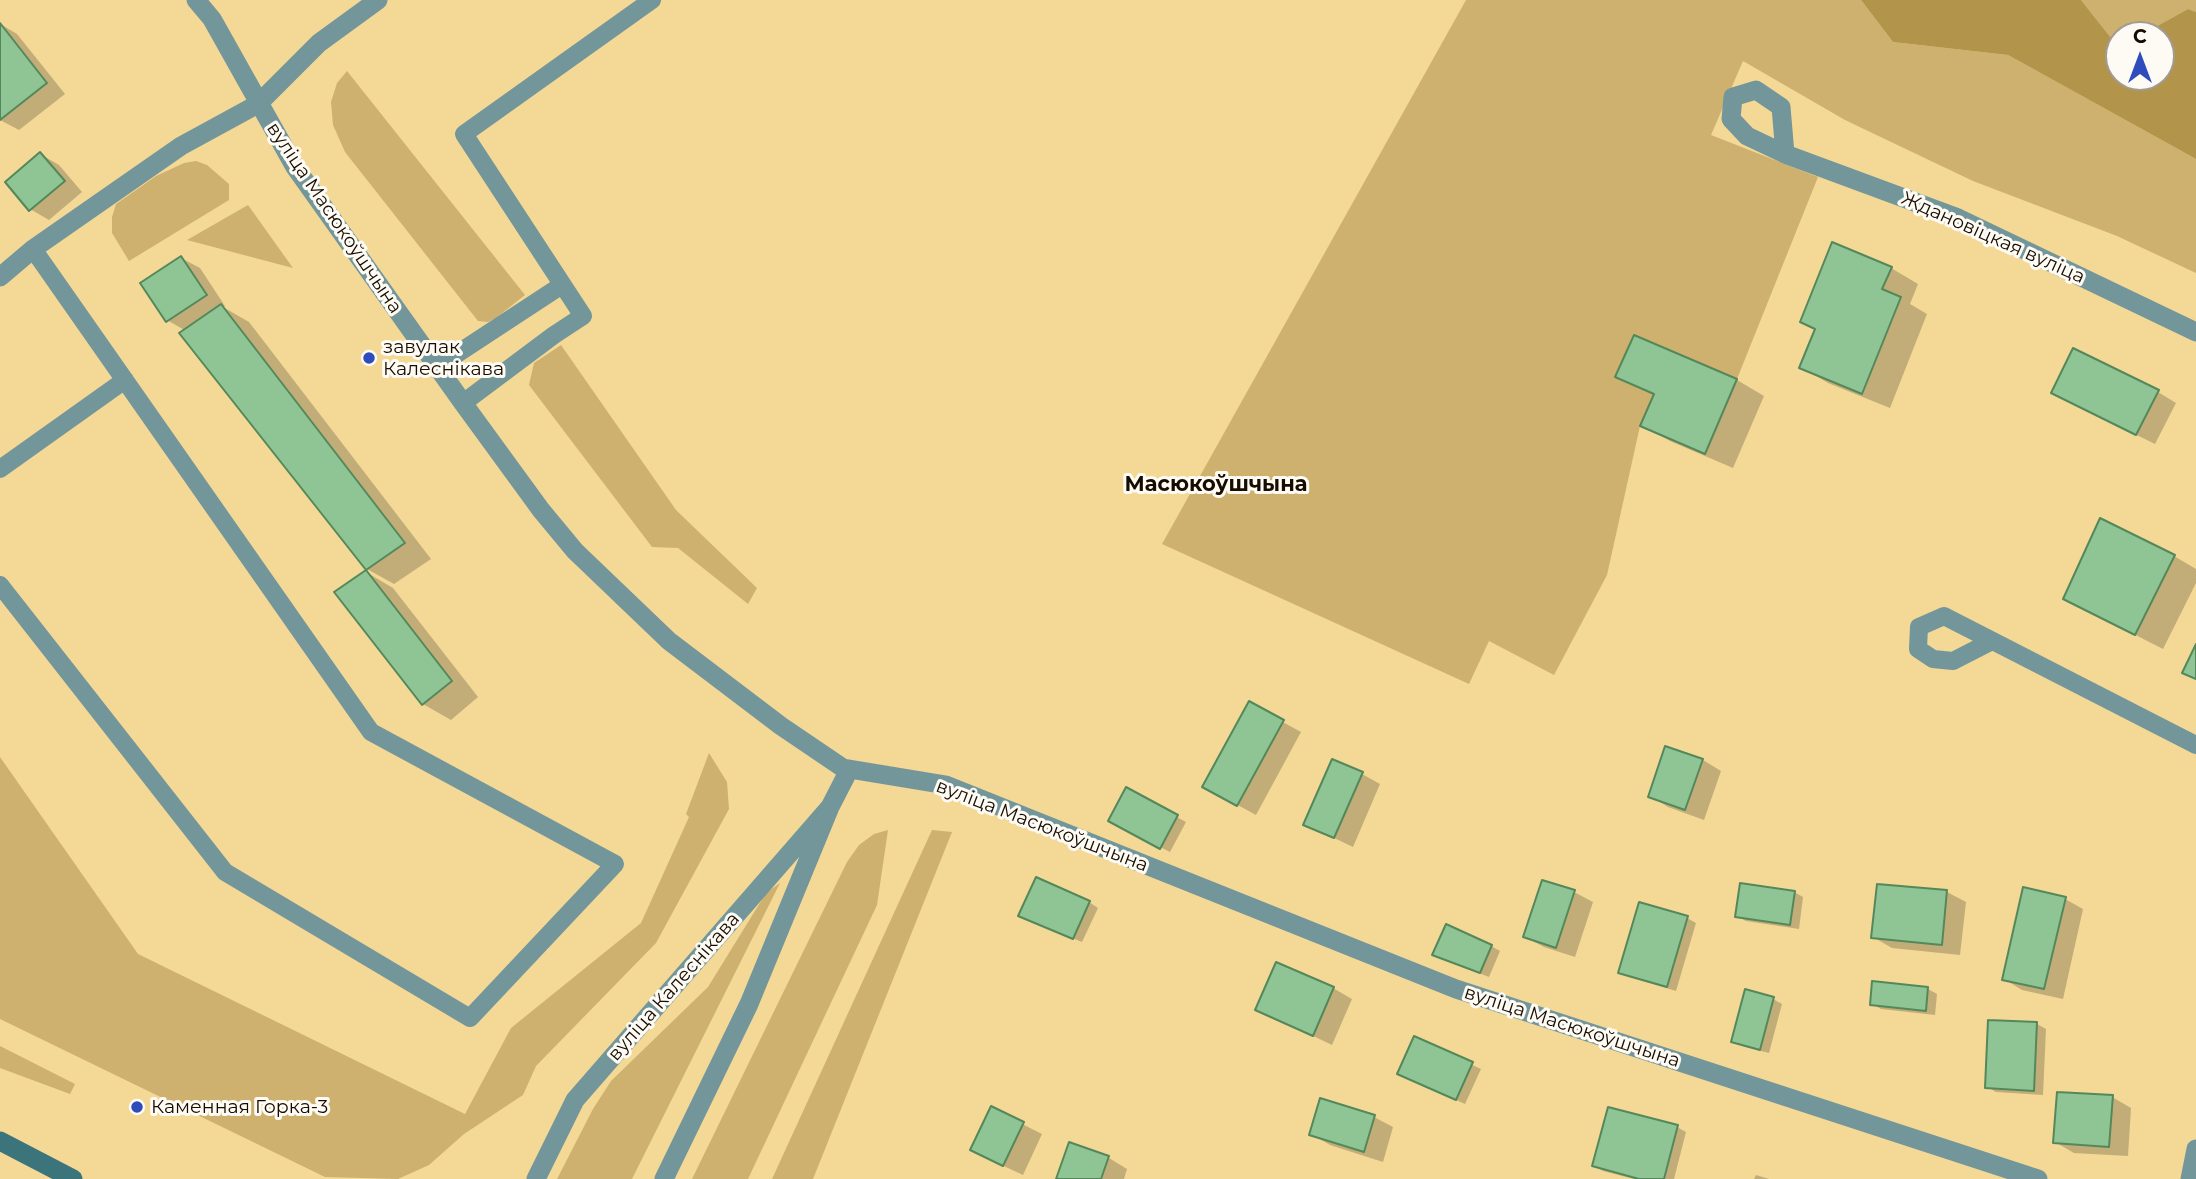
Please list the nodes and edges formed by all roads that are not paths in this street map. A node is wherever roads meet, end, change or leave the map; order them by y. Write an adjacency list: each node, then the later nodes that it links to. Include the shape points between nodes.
1 (196, 0): 4 (street, вуліца Масюкоўшчына, via 212,19)
2 (378, 0): 4 (street, via 319,43)
3 (652, 0): 8 (lane, via 464,134)
4 (258, 104): 6 (street, via 181,146); 10 (street, вуліца Масюкоўшчына, via 295,166)
5 (1785, 154): 9 (street, Ждановіцкая вуліца, via 1958,218)
6 (33, 249): 7 (street); 11 (lane)
7 (0, 277)
8 (562, 285): 10 (lane); 12 (lane, via 583,316)
9 (2196, 332)
10 (437, 367): 12 (street, вуліца Масюкоўшчына)
11 (125, 380): 13 (lane); 14 (lane, via 371,732 615,864 470,1018 225,872)
12 (463, 403): 17 (street, вуліца Масюкоўшчына, via 575,551 624,600 721,682)
13 (0, 469)
14 (0, 585)
15 (1992, 640): 16 (lane)
16 (2196, 745)
17 (849, 770): 18 (street, вуліца Калеснікава); 24 (street, вуліца Масюкоўшчына, via 946,785 1456,989)
18 (830, 807): 22 (street, вуліца Калеснікава, via 575,1100); 23 (street, вуліца Калеснікава, via 749,1004)
19 (0, 1141): 21 (main road)
20 (2196, 1149): 25 (street)
21 (73, 1179)
22 (536, 1179)
23 (664, 1179)
24 (2038, 1179)
25 (2190, 1179)

